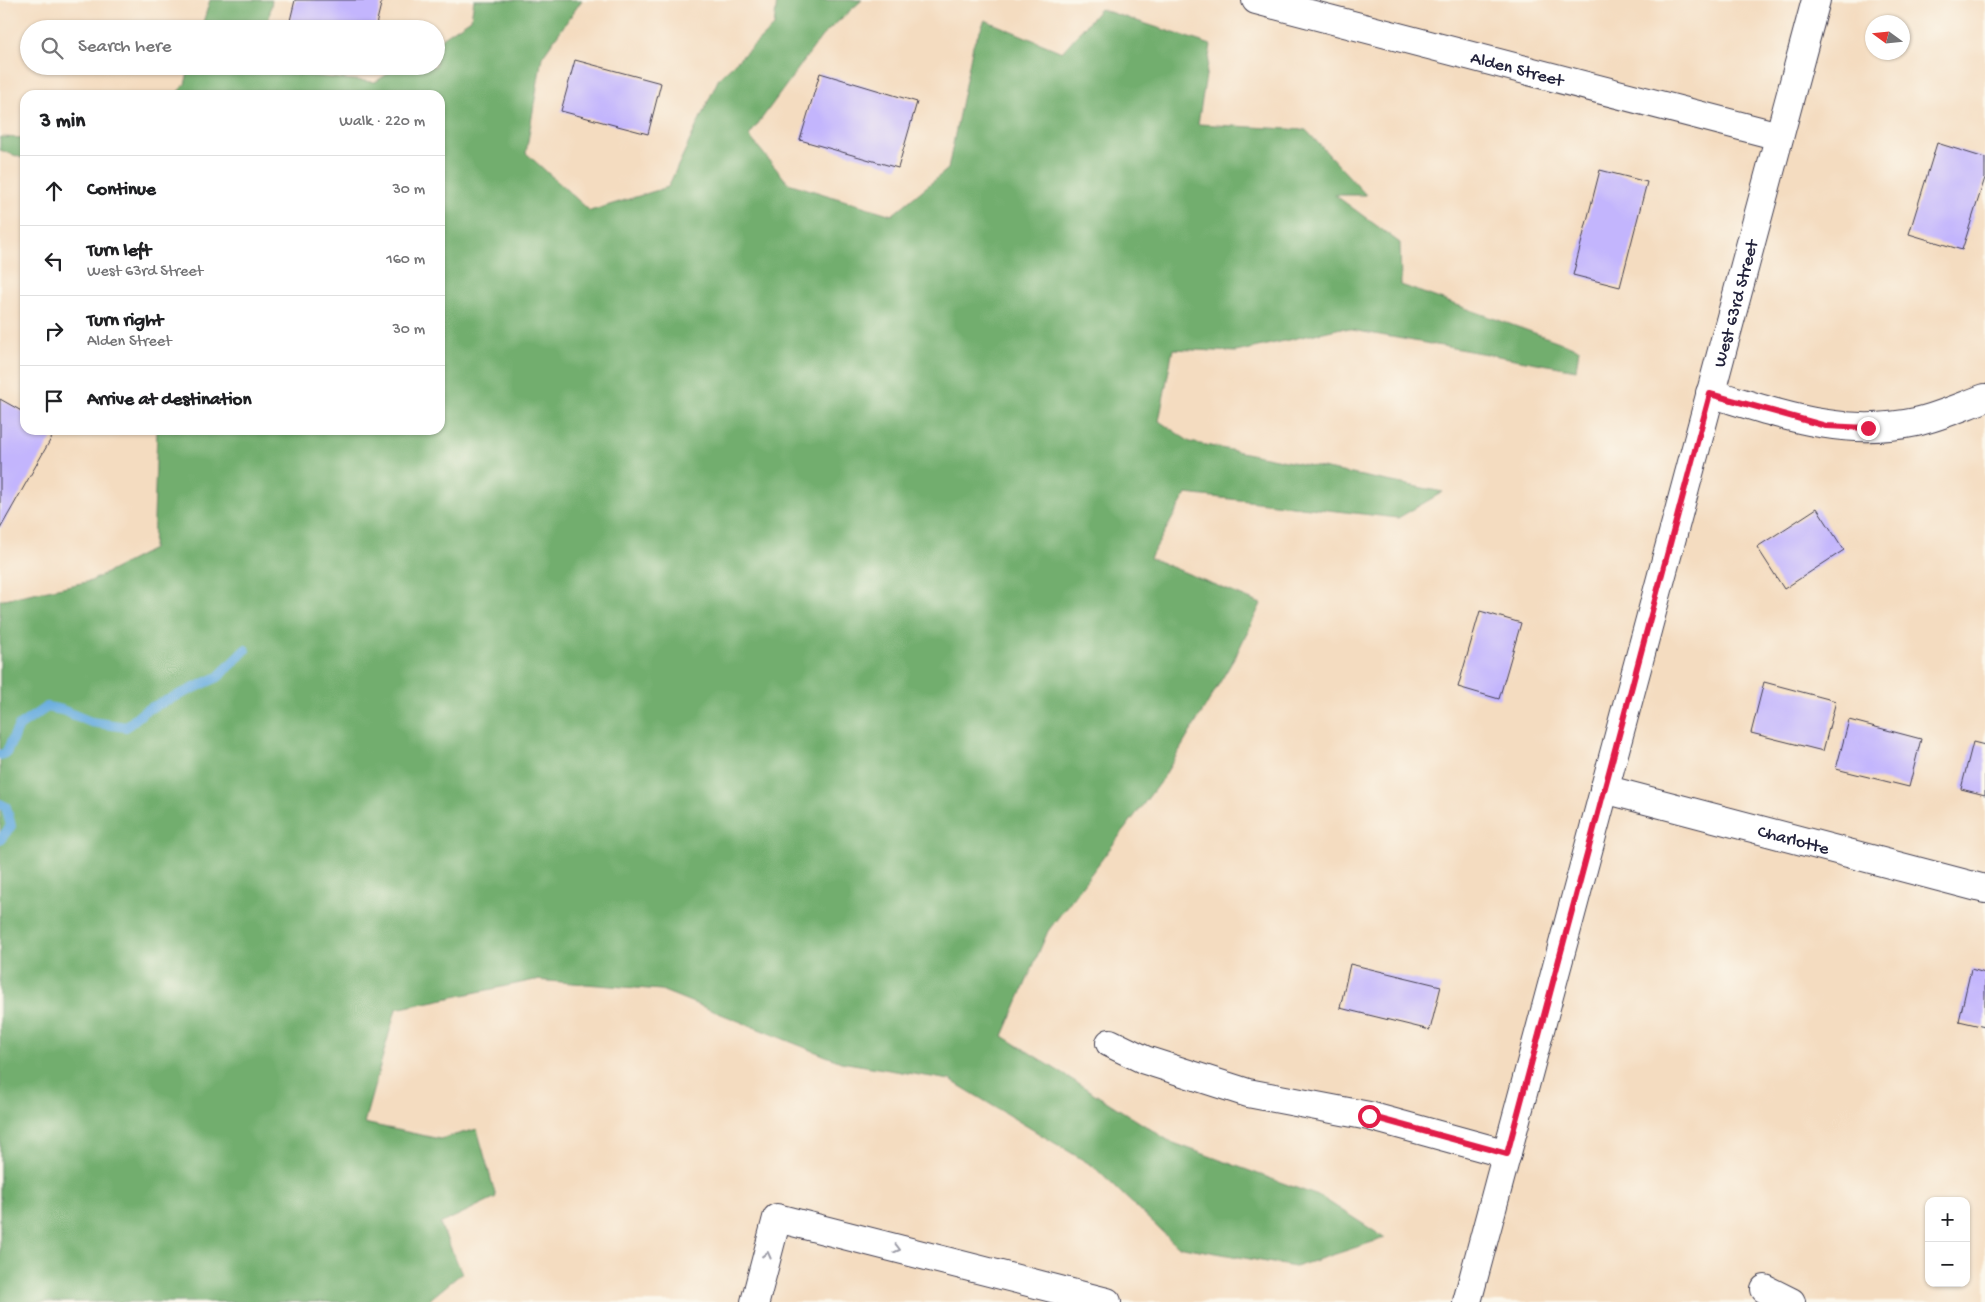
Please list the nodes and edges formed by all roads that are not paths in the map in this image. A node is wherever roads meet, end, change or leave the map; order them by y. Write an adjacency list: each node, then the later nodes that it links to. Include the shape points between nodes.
1 (1256, 0): 3 (street, Alden Street)
2 (1816, 0): 3 (street, West 63rd Street)
3 (1779, 136): 4 (street, West 63rd Street)
4 (1710, 394): 5 (street, via 1826,426 1868,428 1916,422); 6 (street, West 63rd Street)
5 (1985, 398)
6 (1604, 789): 7 (street, Charlotte); 9 (street, West 63rd Street)
7 (1985, 889)
8 (1110, 1043): 9 (street, via 1145,1060 1248,1093 1369,1116)
9 (1507, 1154): 13 (street, West 63rd Street)
10 (1766, 1289): 14 (street)
11 (755, 1302): 12 (street, one-way to 12, via 777,1218)
12 (1107, 1302)
13 (1467, 1302)
14 (1791, 1302)

